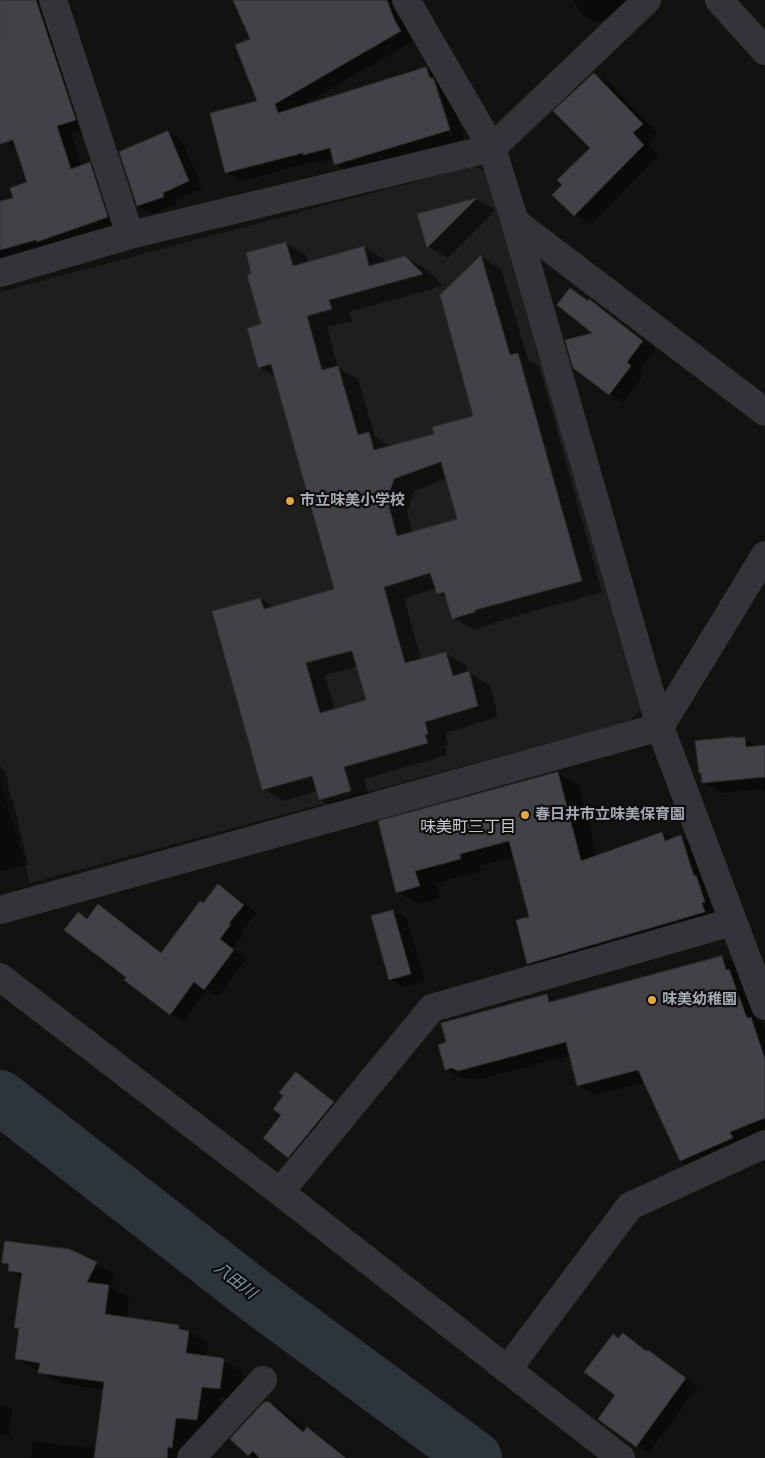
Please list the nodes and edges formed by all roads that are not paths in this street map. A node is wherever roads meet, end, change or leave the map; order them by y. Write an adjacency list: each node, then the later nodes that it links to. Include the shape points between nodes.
1 (53, 0): 8 (street)
2 (406, 0): 6 (street)
3 (646, 0): 6 (street)
4 (719, 0): 5 (street)
5 (765, 51)
6 (492, 148): 7 (street); 8 (street)
7 (515, 222): 10 (street); 12 (street)
8 (130, 235): 9 (street)
9 (0, 273)
10 (765, 412)
11 (765, 555): 12 (street)
12 (660, 727): 13 (street); 14 (street)
13 (0, 910)
14 (732, 922): 16 (street); 18 (street, via 432,1008)
15 (0, 977): 18 (street)
16 (765, 1006)
17 (765, 1144): 19 (street, via 630,1206)
18 (280, 1192): 19 (street)
19 (507, 1370): 22 (street)
20 (263, 1380): 21 (street)
21 (191, 1458)
22 (622, 1458)

